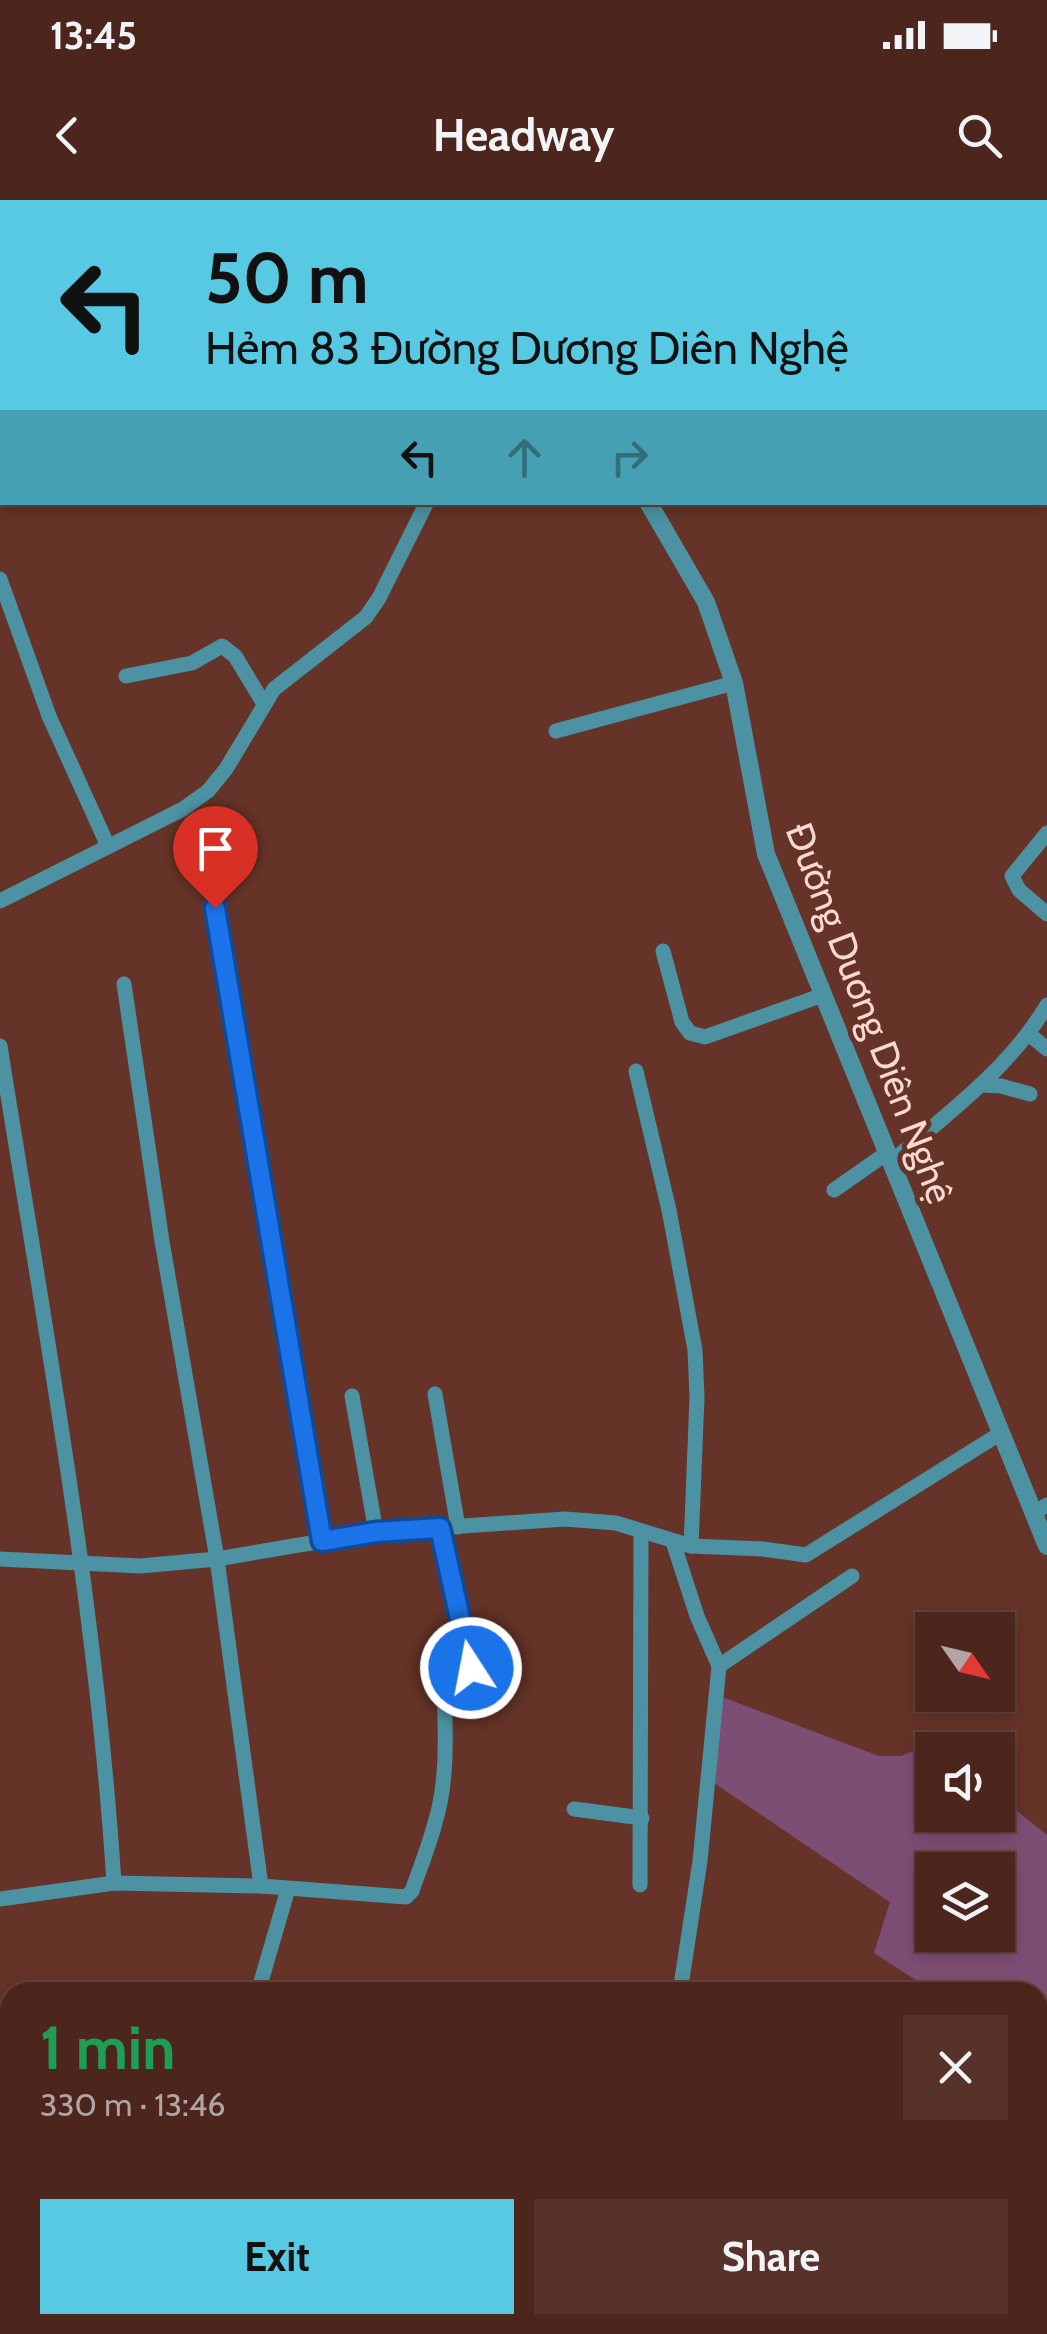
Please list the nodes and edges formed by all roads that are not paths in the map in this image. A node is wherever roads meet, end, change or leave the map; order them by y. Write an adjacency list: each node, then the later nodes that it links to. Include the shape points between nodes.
1 (426, 505): 6 (street, via 366,616)
2 (650, 505): 5 (street, Đường Duơng Diên Nghệ, via 706,602)
3 (0, 578): 9 (street, via 49,716)
4 (126, 676): 6 (street, via 192,663 222,646)
5 (734, 683): 7 (street); 15 (street, Đường Duơng Diên Nghệ, via 766,854)
6 (264, 704): 9 (street, via 208,791)
7 (556, 731)
8 (1047, 833): 12 (street, via 1012,876)
9 (108, 846): 10 (street)
10 (0, 901)
11 (215, 908): 33 (street)
12 (1047, 914)
13 (664, 951): 15 (street, via 690,1034 705,1036)
14 (124, 984): 38 (street)
15 (823, 995): 23 (street, Đường Duơng Diên Nghệ)
16 (1047, 1006): 17 (street)
17 (1030, 1035): 19 (street); 21 (street)
18 (0, 1046): 39 (street)
19 (1047, 1049)
20 (636, 1071): 35 (street, via 695,1350)
21 (981, 1085): 22 (street); 23 (street)
22 (1030, 1094)
23 (889, 1157): 24 (street); 27 (street, Đường Duơng Diên Nghệ)
24 (834, 1190)
25 (435, 1394): 29 (street)
26 (352, 1396): 32 (street)
27 (1000, 1433): 28 (street, Đường Duơng Diên Nghệ); 35 (street, via 806,1555)
28 (1040, 1509): 36 (street, Đường Duơng Diên Nghệ)
29 (458, 1527): 30 (street); 31 (street, via 586,1520)
30 (440, 1528): 32 (street); 47 (street, via 471,1668 444,1680 442,1791 412,1891 406,1897)
31 (642, 1531): 34 (street); 43 (street)
32 (376, 1532): 33 (street)
33 (322, 1541): 38 (street)
34 (672, 1542): 35 (street); 41 (street)
35 (691, 1546)
36 (1047, 1546)
37 (0, 1559): 39 (street)
38 (217, 1559): 39 (street); 46 (street)
39 (83, 1564): 44 (street)
40 (852, 1576): 41 (street)
41 (719, 1666): 50 (street)
42 (574, 1809): 43 (street)
43 (642, 1818): 45 (street)
44 (114, 1883): 46 (street); 48 (street)
45 (640, 1884)
46 (261, 1886): 47 (street)
47 (288, 1889): 49 (street)
48 (0, 1899)
49 (260, 1982)
50 (682, 1982)

